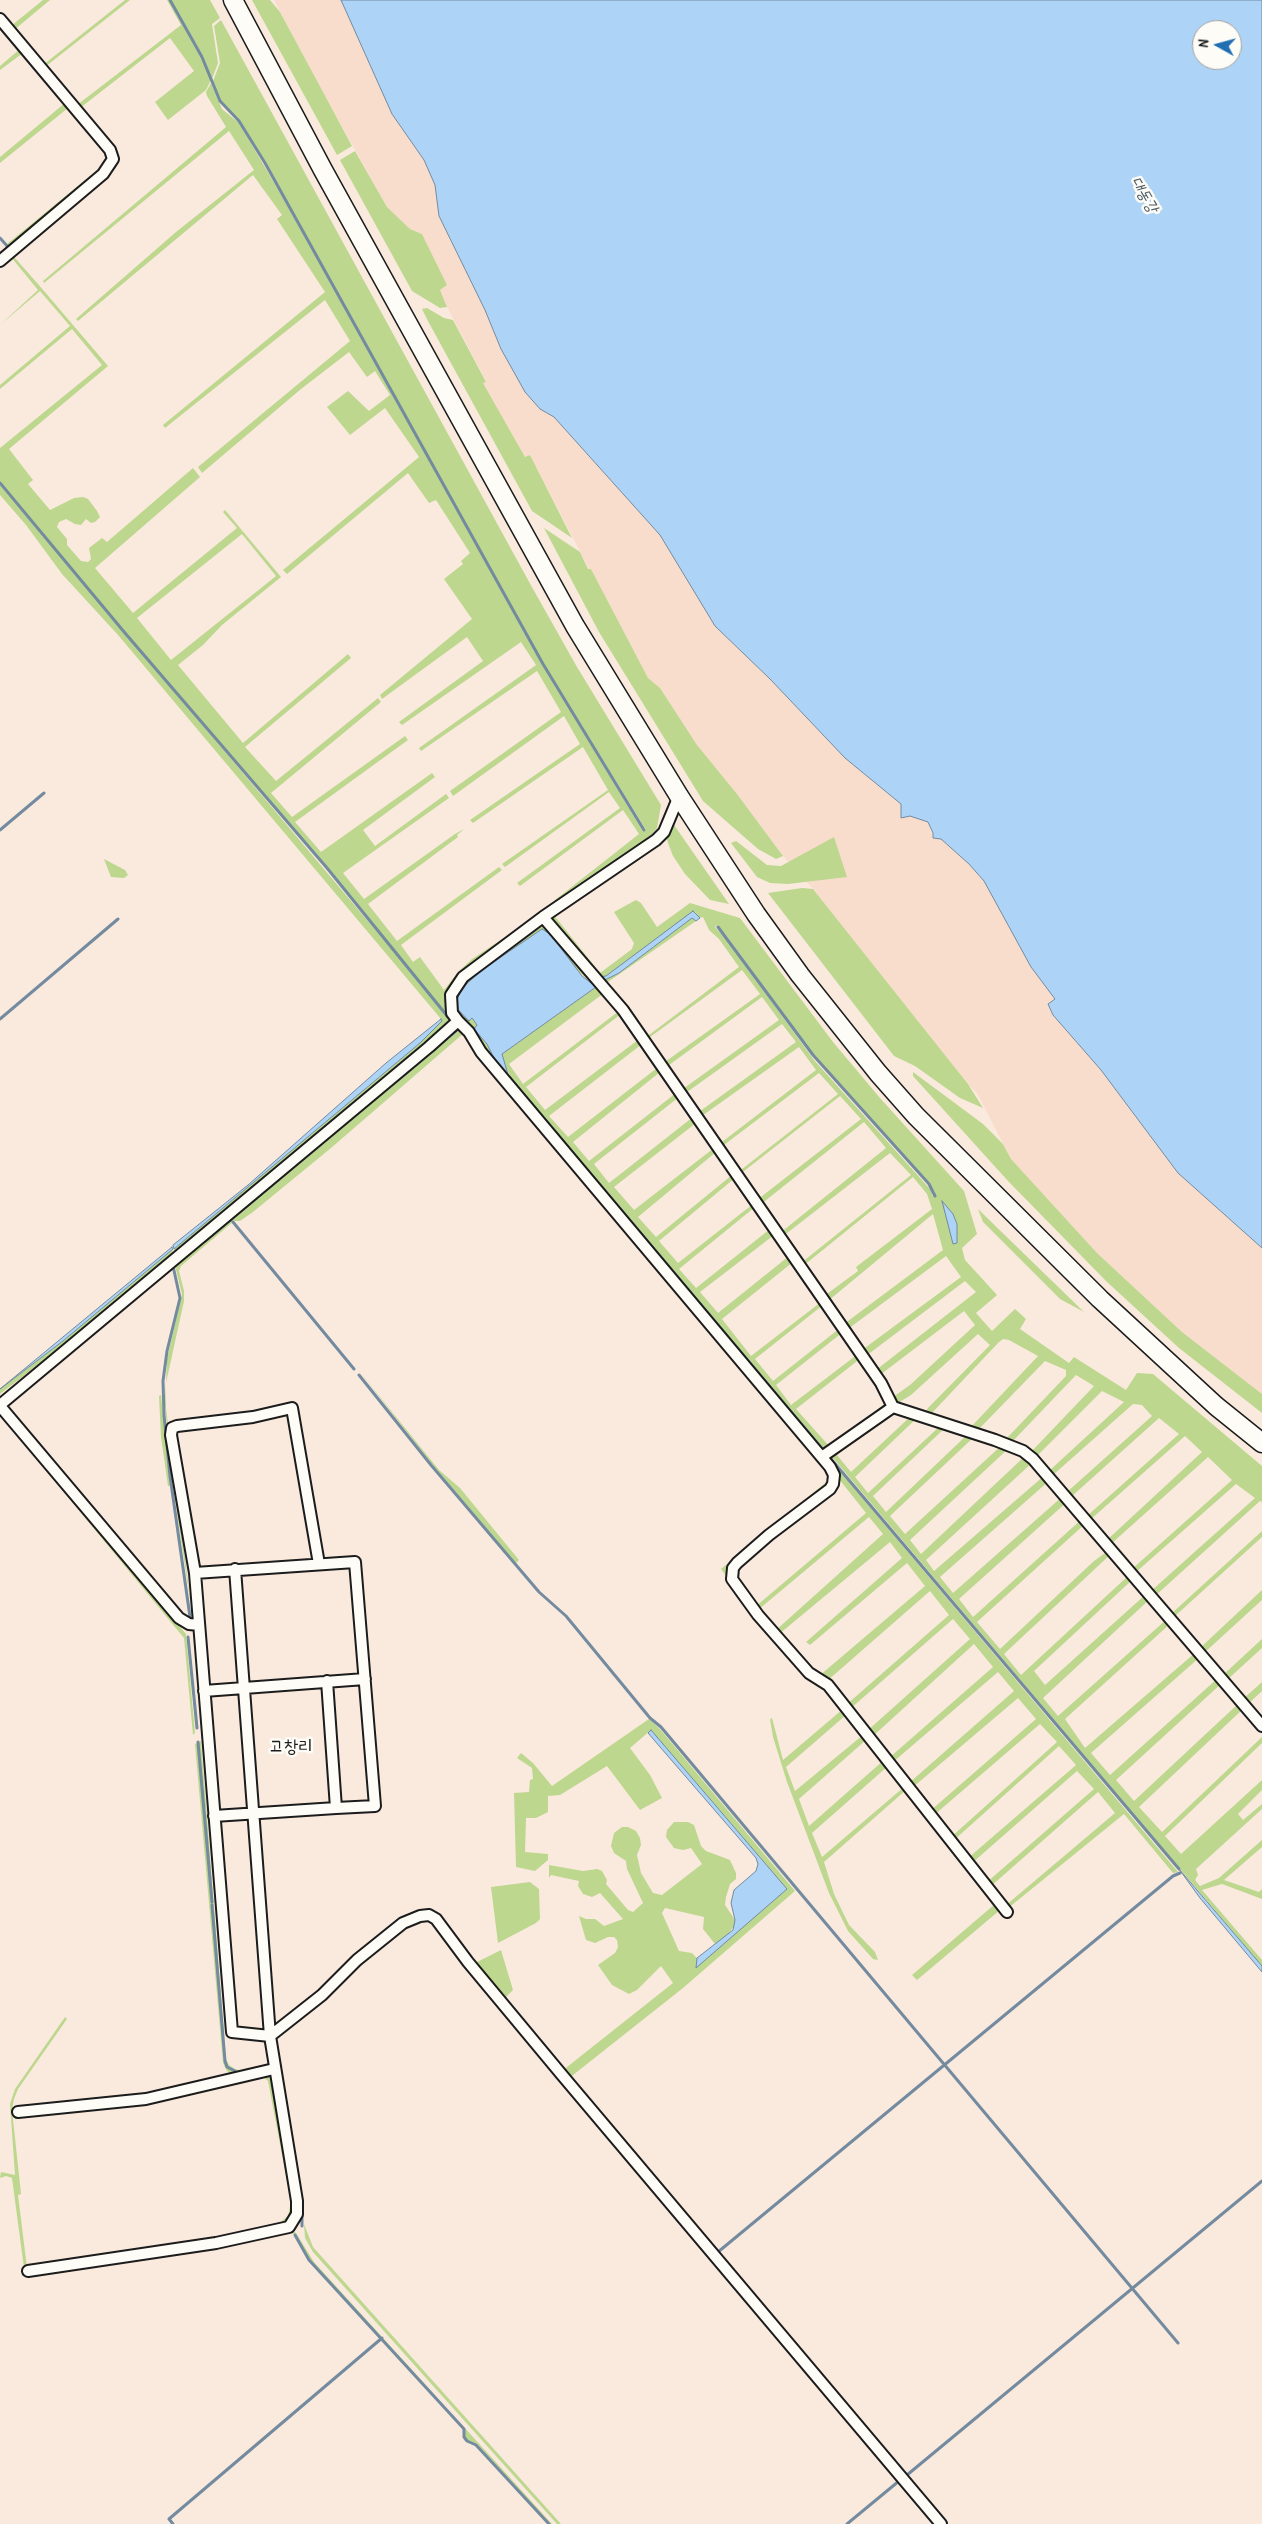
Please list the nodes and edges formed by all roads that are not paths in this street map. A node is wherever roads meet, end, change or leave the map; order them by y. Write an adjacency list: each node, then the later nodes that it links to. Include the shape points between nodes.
1 (233, 0): 4 (highway, via 323,170 571,618)
2 (0, 19): 3 (street, via 110,150 113,159 103,174)
3 (0, 261)
4 (678, 796): 5 (street, via 664,832 656,840); 9 (highway, via 800,975 916,1116 1100,1299 1216,1406)
5 (543, 917): 6 (street, via 462,977 451,995 450,1004); 8 (street, via 622,1010 881,1383)
6 (458, 1021): 7 (street, via 355,1111); 10 (street)
7 (0, 1405): 14 (street, via 179,1618)
8 (893, 1407): 10 (street); 19 (street, via 995,1440 1033,1459)
9 (1262, 1443)
10 (823, 1456): 23 (street, via 834,1475 834,1484 737,1563 732,1579 758,1615 809,1672 828,1685)
11 (319, 1564): 12 (street); 13 (street, via 292,1408 172,1428); 15 (street, via 355,1562)
12 (235, 1569): 13 (street); 17 (street)
13 (194, 1573): 14 (street)
14 (199, 1625): 18 (street)
15 (365, 1679): 16 (street); 20 (street, via 375,1806)
16 (327, 1682): 17 (street); 20 (street)
17 (245, 1688): 18 (street); 21 (street)
18 (204, 1691): 22 (street)
19 (1262, 1726)
20 (336, 1808): 21 (street)
21 (253, 1814): 22 (street); 24 (street)
22 (214, 1816): 24 (street, via 232,2032)
23 (1007, 1912)
24 (270, 2036): 25 (street); 28 (street, via 403,1923 428,1915 436,1919 562,2075)
25 (274, 2069): 26 (street, via 146,2099); 27 (street, via 296,2201 297,2214 289,2227 216,2243)
26 (18, 2112)
27 (28, 2271)
28 (941, 2524)

